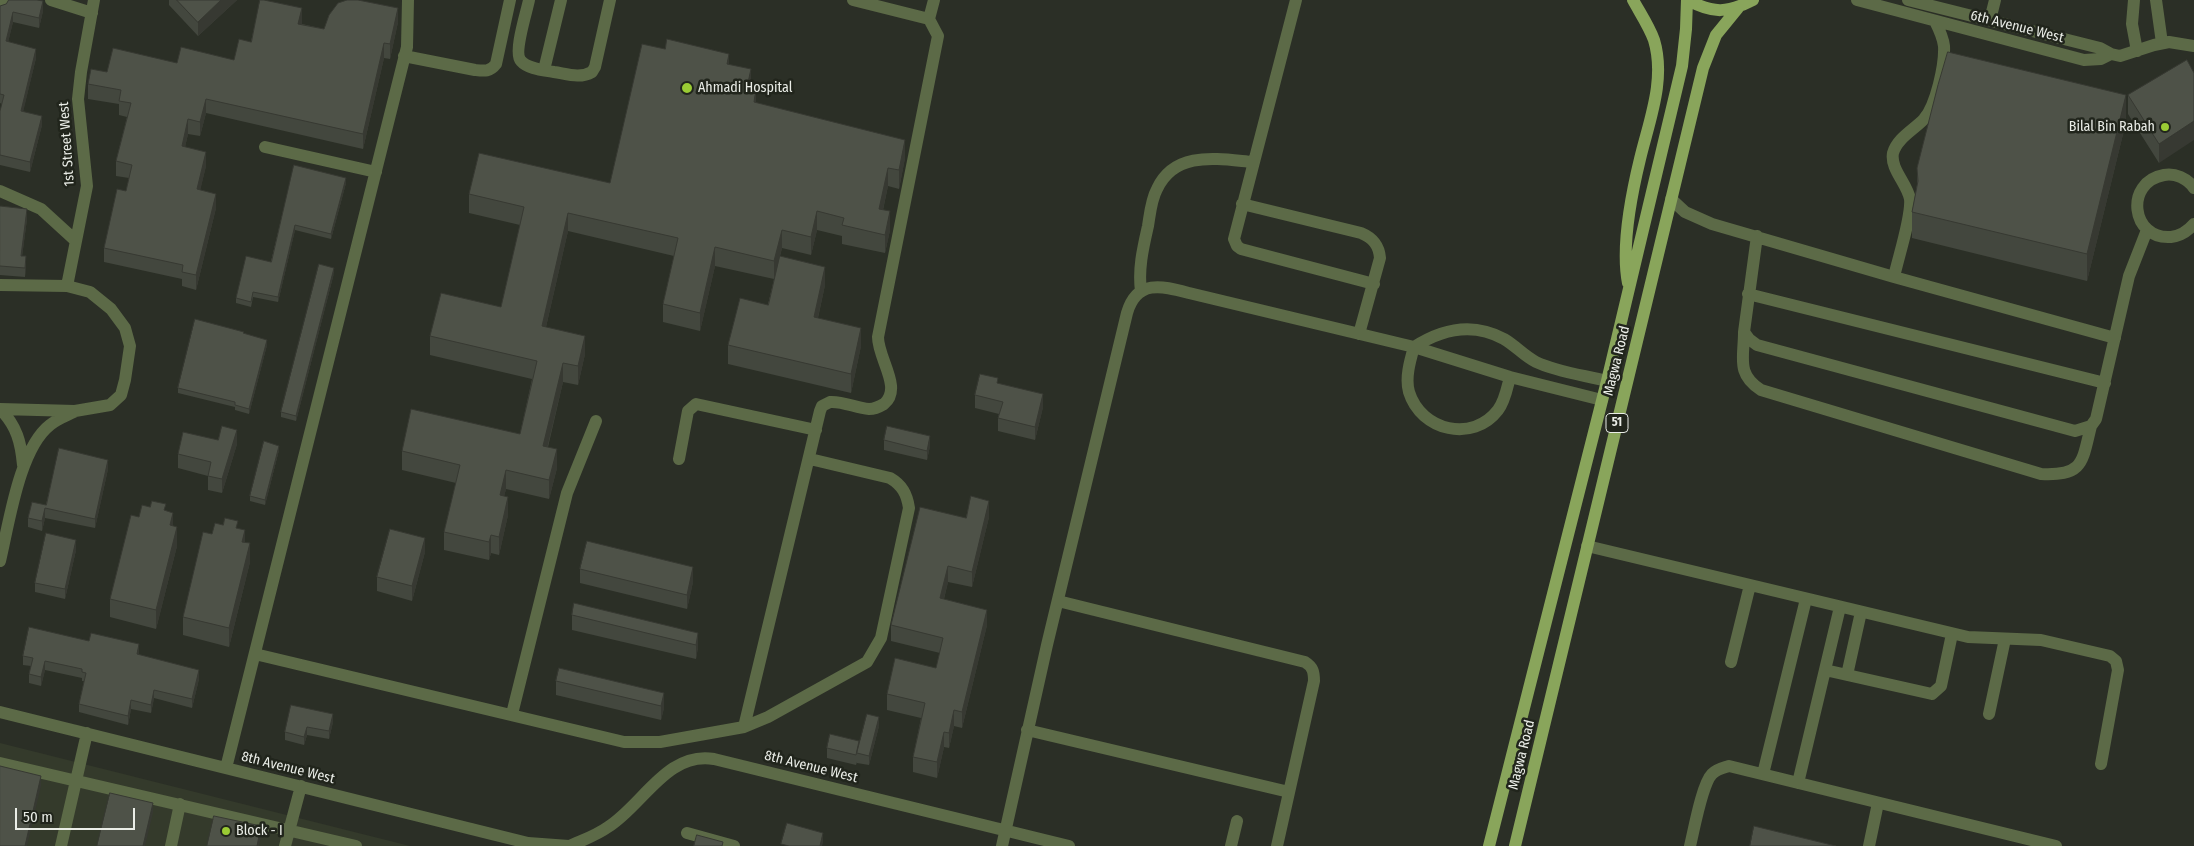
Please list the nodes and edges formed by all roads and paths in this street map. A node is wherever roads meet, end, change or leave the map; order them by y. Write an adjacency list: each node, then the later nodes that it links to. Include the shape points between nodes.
1 (6, 0): 20 (street)
2 (51, 0): 22 (street)
3 (94, 0): 22 (street, 1st Street West)
4 (408, 0): 30 (street)
5 (510, 0): 30 (street, via 493,68 485,72)
6 (529, 0): 31 (street, via 518,56 521,61)
7 (560, 0): 31 (street)
8 (610, 0): 31 (street, via 592,72 580,76)
9 (853, 0): 23 (street)
10 (934, 0): 23 (street)
11 (1296, 0): 33 (street)
12 (1633, 0): 47 (main road, via 1654,41 1657,64 1656,99 1639,161 1626,235 1624,265)
13 (1687, 0): 21 (main road, 51, via 1702,8 1720,11); 47 (main road, Magwa Road / 51, via 1682,66)
14 (1752, 0): 21 (main road, 51)
15 (1857, 0): 25 (street, 6th Avenue West)
16 (1908, 0): 24 (street, 6th Avenue West)
17 (1995, 0): 24 (street)
18 (2134, 0): 28 (street, via 2132,24)
19 (2156, 0): 26 (street)
20 (0, 8)
21 (1738, 8): 37 (main road, Magwa Road / 51, via 1716,36 1703,68)
22 (92, 13): 42 (street, 1st Street West, via 78,99 87,186)
23 (929, 19): 62 (street, via 938,36 878,337 879,351 891,381 891,394 876,408 869,409 835,401 826,403 820,411)
24 (1990, 20): 29 (street, 6th Avenue West, via 2100,48)
25 (1935, 21): 29 (street, 6th Avenue West, via 2084,60 2101,59); 43 (street, via 1942,36 1944,52 1932,106 1893,153 1894,164 1910,200)
26 (2162, 43): 27 (street, 6th Avenue West); 28 (street, 6th Avenue West)
27 (2194, 46)
28 (2137, 51): 29 (street, 6th Avenue West, via 2126,55)
29 (2111, 54)
30 (404, 56): 34 (street)
31 (544, 70)
32 (265, 147): 34 (street)
33 (1253, 162): 38 (street); 48 (street, via 1196,159 1183,163 1162,179 1156,190 1142,251)
34 (376, 172): 75 (street)
35 (2194, 188): 40 (street, via 2177,175 2167,174 2149,180 2138,195 2136,204 2137,214)
36 (0, 191): 42 (street, via 40,209)
37 (1671, 199): 41 (street, via 1694,217); 66 (main road, Magwa Road / 51)
38 (1242, 204): 44 (street, via 1369,236 1379,249 1380,258); 44 (street, via 1234,236 1239,248)
39 (2194, 224): 40 (street, via 2174,237 2155,235)
40 (2147, 230): 52 (street, via 2129,276)
41 (1757, 236): 43 (street); 49 (street)
42 (76, 241): 46 (street, 1st Street West)
43 (1894, 277): 52 (street)
44 (1374, 284): 51 (street)
45 (0, 285): 46 (street)
46 (67, 286): 59 (street, via 90,292 111,309 125,328 130,346 125,380 118,398 110,405)
47 (1629, 288): 55 (main road, Magwa Road / 51)
48 (1141, 291): 51 (street, via 1150,287 1169,288); 70 (street, via 1126,314)
49 (1748, 294): 50 (street); 56 (street)
50 (1744, 332): 61 (street, via 1757,345 2075,431); 61 (street, via 1744,374 1761,390 2042,474 2061,475 2075,470 2082,460)
51 (1359, 334): 53 (street)
52 (2115, 338): 56 (street)
53 (1414, 347): 54 (street); 54 (street, via 1408,376 1409,392 1426,419 1440,427 1472,428 1487,421 1506,395); 55 (street, via 1442,332 1475,329 1506,340 1528,358 1547,367)
54 (1510, 377): 57 (street)
55 (1607, 380): 57 (main road, Magwa Road / 51)
56 (2105, 383): 61 (street)
57 (1602, 400): 110 (main road, Magwa Road / 51)
58 (0, 409): 59 (street); 65 (street, via 14,426 20,440)
59 (75, 411): 65 (street, via 49,426 36,441)
60 (596, 422): 80 (street, via 567,493)
61 (2091, 426)
62 (816, 430): 63 (street, via 696,404 688,411); 64 (street)
63 (679, 459)
64 (810, 459): 82 (street); 82 (street, via 890,478 906,493 909,508 883,630 873,654 860,667)
65 (24, 466): 67 (street)
66 (1588, 546): 68 (street); 111 (main road, Magwa Road / 51)
67 (0, 561)
68 (1750, 585): 69 (street); 76 (street)
69 (1806, 599): 71 (street); 88 (street)
70 (1058, 601): 83 (street); 92 (street, via 1310,665 1314,681)
71 (1840, 607): 72 (street); 77 (street)
72 (1861, 612): 73 (street); 78 (street)
73 (1952, 634): 74 (street, via 1977,639); 78 (street, via 1941,686 1932,694)
74 (2005, 639): 81 (street); 86 (street, via 2040,640 2110,656 2116,661 2118,674)
75 (255, 654): 80 (street); 87 (street)
76 (1731, 662)
77 (1825, 670): 78 (street); 90 (street)
78 (1846, 675)
79 (0, 712): 84 (street, 8th Avenue West)
80 (512, 714): 82 (street, via 636,743 660,742)
81 (1989, 714)
82 (744, 727)
83 (1027, 730): 92 (street); 97 (street)
84 (87, 733): 87 (street, 8th Avenue West); 89 (street)
85 (0, 763): 89 (street)
86 (2101, 764)
87 (226, 768): 91 (street, 8th Avenue West)
88 (1763, 774): 90 (street); 112 (street, via 1729,766 1710,775)
89 (77, 780): 94 (street); 100 (street)
90 (1798, 783): 93 (street)
91 (301, 786): 96 (street); 99 (street, 8th Avenue West)
92 (1289, 792): 109 (street)
93 (1878, 803): 113 (street); 114 (street)
94 (180, 804): 96 (street); 101 (street)
95 (1238, 821): 108 (street)
96 (289, 830): 102 (street); 103 (street)
97 (1005, 830): 104 (street, 8th Avenue West, via 714,759 698,758 677,765 609,827); 106 (street); 107 (street, 8th Avenue West)
98 (688, 833): 105 (street)
99 (532, 845): 104 (street, 8th Avenue West)
100 (61, 846)
101 (171, 846)
102 (285, 846)
103 (356, 846)
104 (570, 846)
105 (734, 846)
106 (1002, 846)
107 (1069, 846)
108 (1231, 846)
109 (1277, 846)
110 (1489, 846)
111 (1515, 846)
112 (1690, 846)
113 (1869, 846)
114 (2056, 846)

